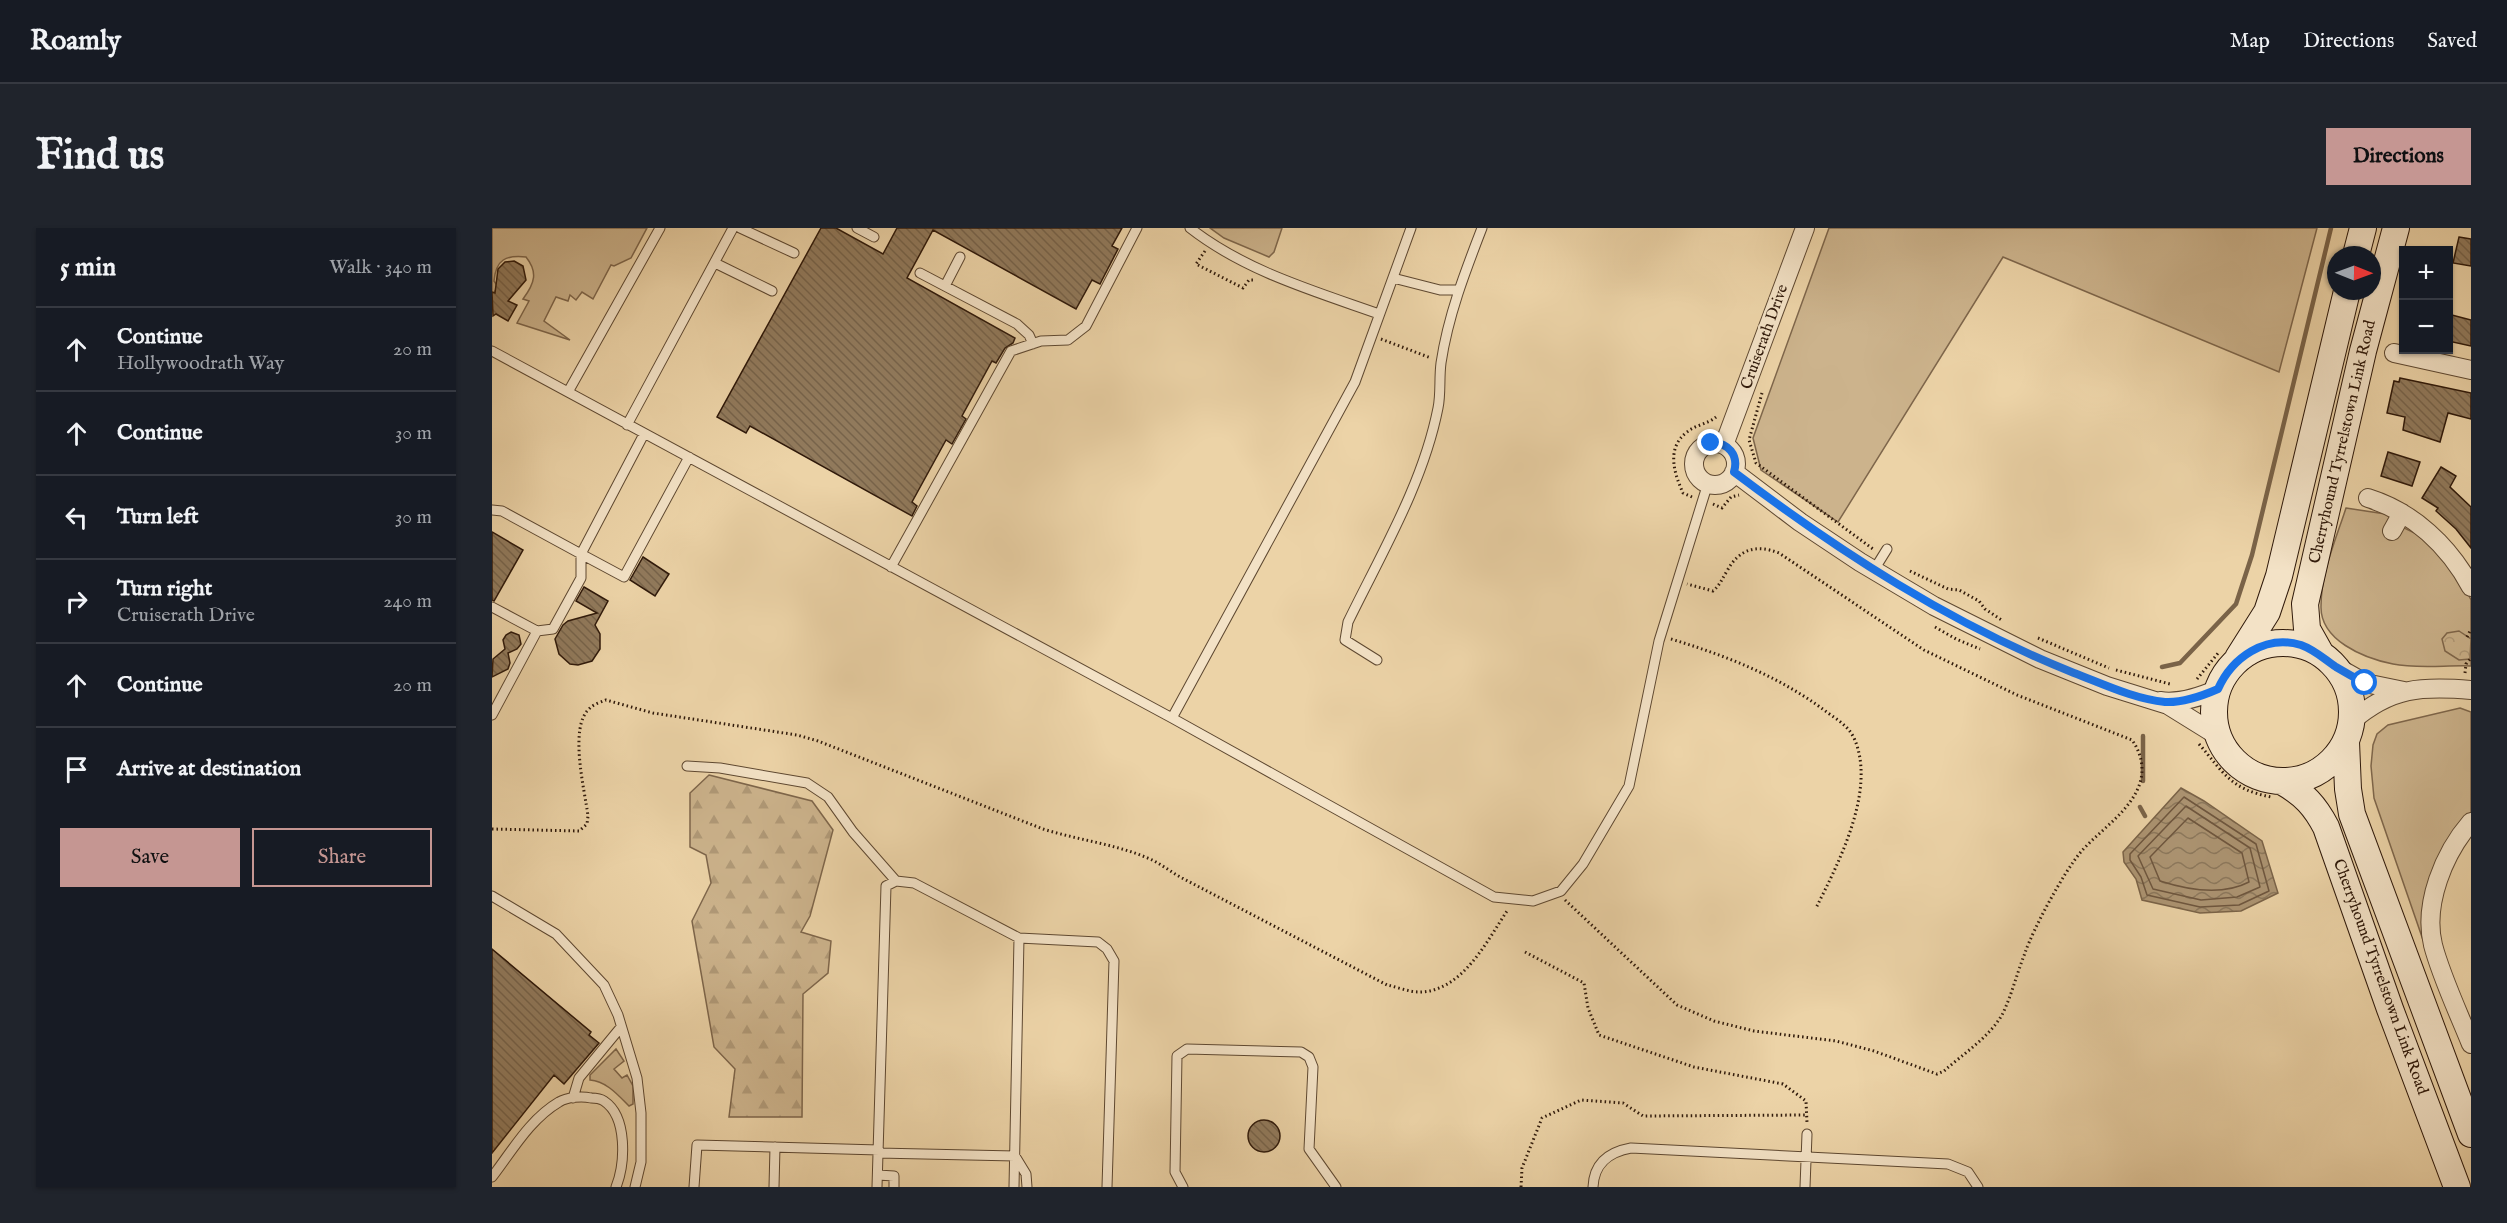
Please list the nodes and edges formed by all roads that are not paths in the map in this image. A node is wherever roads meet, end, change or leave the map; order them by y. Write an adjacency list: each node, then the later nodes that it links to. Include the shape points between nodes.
1 (660, 228): 30 (lane)
2 (734, 228): 16 (lane)
3 (740, 228): 14 (lane)
4 (857, 228): 12 (lane)
5 (1137, 228): 24 (lane, via 1086,326 1068,340)
6 (1190, 228): 23 (lane, via 1275,277)
7 (1411, 228): 18 (lane)
8 (1482, 228): 20 (lane)
9 (1805, 228): 33 (street, Cruiserath Drive)
10 (2363, 228): 13 (street)
11 (2396, 228): 49 (street, Cherryhound Tyrrelstown Link Road, via 2363,351 2305,604 2307,629)
12 (874, 237)
13 (2358, 246)
14 (794, 254)
15 (960, 257): 19 (lane)
16 (715, 262): 21 (lane); 31 (lane)
17 (920, 273): 19 (lane)
18 (1393, 278): 20 (lane, via 1440,290); 23 (lane)
19 (945, 286): 24 (lane, via 1017,324)
20 (1458, 290): 48 (lane, via 1442,361 1439,407 1423,459 1348,622 1345,640)
21 (772, 291)
22 (2345, 300): 50 (street, Cherryhound Tyrrelstown Link Road, via 2279,576 2267,612)
23 (1379, 314): 56 (lane, via 1355,382)
24 (1033, 344): 43 (lane, via 1011,351)
25 (492, 351): 30 (lane)
26 (2394, 353): 27 (street)
27 (2399, 353)
28 (2416, 354): 29 (street)
29 (2471, 370)
30 (568, 392): 31 (lane)
31 (627, 425): 32 (lane)
32 (644, 434): 34 (lane); 42 (lane)
33 (1724, 445): 35 (street, via 1735,459); 36 (street, via 1705,446 1696,456 1695,469)
34 (689, 458): 42 (lane, via 624,577); 43 (lane)
35 (1734, 472): 36 (street, via 1721,484); 44 (street, via 1800,522)
36 (1708, 483): 56 (lane, via 1661,635 1629,786 1583,864 1561,891 1533,901 1494,897)
37 (2368, 498): 39 (street)
38 (492, 510): 42 (lane)
39 (2402, 513): 40 (street); 45 (street, via 2425,529 2460,566)
40 (2392, 531)
41 (1887, 549): 44 (lane)
42 (581, 554): 47 (lane, via 581,578 554,629)
43 (891, 567): 56 (lane)
44 (1874, 570): 54 (street, via 1934,606 2040,659)
45 (2471, 587)
46 (492, 606): 47 (lane)
47 (537, 631): 55 (lane)
48 (1377, 660)
49 (2328, 660): 50 (street, via 2299,645 2276,643 2253,650); 53 (street, via 2365,683); 57 (street, via 2345,682 2351,699)
50 (2234, 663): 51 (street)
51 (2218, 689): 54 (street, via 2199,698); 58 (street)
52 (2471, 690): 53 (street)
53 (2404, 691): 57 (street, via 2370,706)
54 (2152, 700): 58 (street, via 2168,705)
55 (492, 715)
56 (1172, 718)
57 (2349, 732): 60 (street, via 2335,759); 69 (street, Cherryhound Tyrrelstown Link Road, via 2348,789 2352,814)
58 (2207, 738): 60 (street, via 2243,770)
59 (687, 766): 62 (lane, via 807,783 828,797)
60 (2281, 790): 76 (street, Cherryhound Tyrrelstown Link Road, via 2299,791 2314,805 2326,826)
61 (2471, 822): 66 (street, via 2451,851 2437,884 2430,917 2433,945)
62 (896, 881): 64 (lane, via 914,883); 71 (lane, via 886,886)
63 (492, 896): 65 (lane, via 556,934 604,985)
64 (1019, 938): 72 (lane); 85 (lane, via 1098,942 1114,961)
65 (621, 1027): 67 (lane, via 579,1078); 78 (lane, via 637,1078 641,1113)
66 (2471, 1044)
67 (573, 1098): 75 (lane, via 561,1100 535,1120); 77 (lane, via 604,1100 616,1114 622,1138 622,1172)
68 (1807, 1134): 73 (lane)
69 (2471, 1134)
70 (776, 1147): 71 (lane); 79 (lane, via 697,1145); 80 (lane)
71 (879, 1152): 72 (lane); 74 (lane)
72 (1015, 1156): 83 (lane); 84 (lane, via 1026,1174)
73 (1807, 1156): 88 (lane, via 1631,1148 1614,1151 1600,1163); 89 (lane); 90 (lane, via 1948,1164 1968,1172)
74 (878, 1176): 81 (lane); 82 (lane, via 894,1176)
75 (492, 1177)
76 (2455, 1184)
77 (616, 1187)
78 (635, 1187)
79 (694, 1187)
80 (774, 1187)
81 (878, 1187)
82 (894, 1187)
83 (1014, 1187)
84 (1027, 1187)
85 (1107, 1187)
86 (1183, 1187): 87 (lane, via 1175,1172 1176,1067 1177,1056 1187,1048 1301,1052 1309,1057 1313,1067 1310,1149)
87 (1336, 1187)
88 (1593, 1187)
89 (1805, 1187)
90 (1978, 1187)

